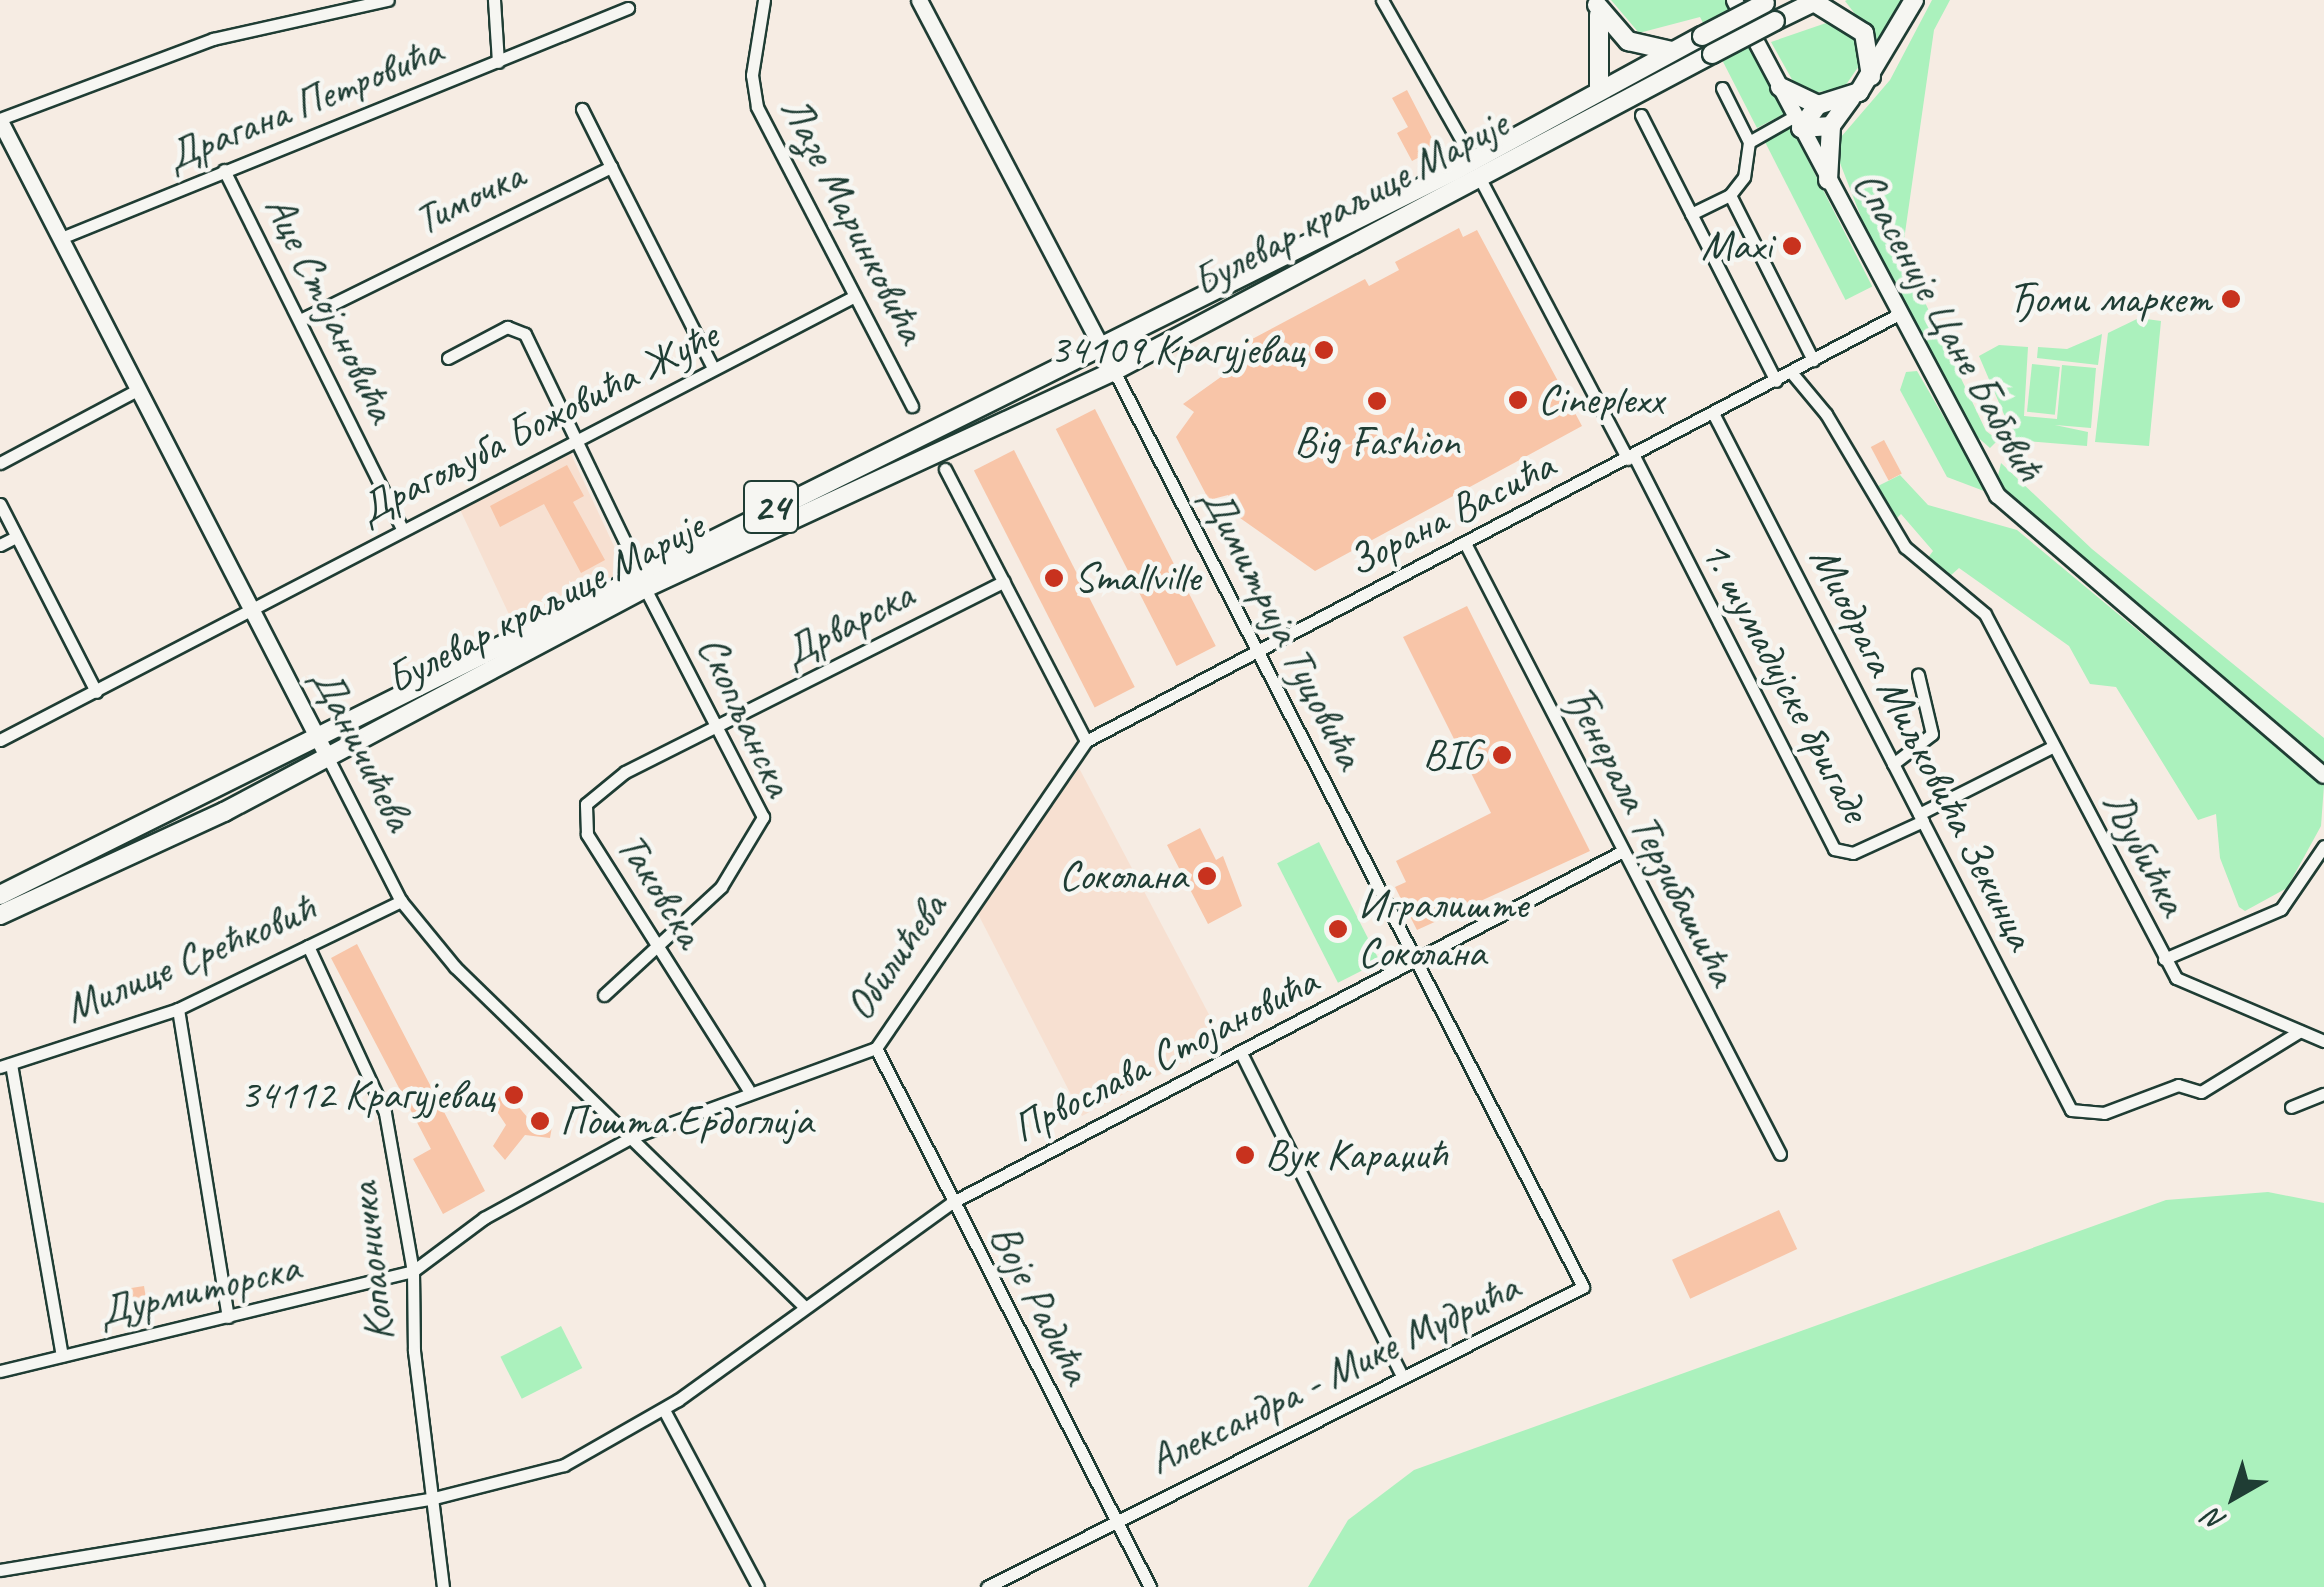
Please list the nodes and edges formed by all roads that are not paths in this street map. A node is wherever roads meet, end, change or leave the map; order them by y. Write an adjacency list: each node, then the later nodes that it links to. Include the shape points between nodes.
1 (388, 0): 22 (street, via 214,38)
2 (494, 0): 13 (street)
3 (764, 0): 33 (street, Лазе Маринковића, via 752,75 757,108)
4 (920, 0): 36 (street, Димитрија Туцовића)
5 (1382, 0): 27 (street, 1. шумадијске бригаде)
6 (1734, 0): 16 (street, Спасеније Цане Бабовић)
7 (1914, 0): 14 (main road)
8 (1816, 1): 14 (main road, via 1864,32); 27 (main road, Булевар краљице Марије / 24, bridge)
9 (1768, 2): 12 (main road, Булевар краљице Марије / 24, bridge)
10 (1597, 3): 12 (main road, via 1628,42); 17 (main road)
11 (628, 8): 13 (street, Драгана Петровића)
12 (1672, 50): 17 (main road, Булевар краљице Марије / 24)
13 (498, 62): 28 (street, Драгана Петровића)
14 (1870, 77): 18 (main road)
15 (1722, 88): 25 (street)
16 (1780, 88): 19 (main road); 23 (street, Спасеније Цане Бабовић)
17 (1599, 89): 27 (main road, Булевар краљице Марије / 24)
18 (1850, 98): 19 (main road); 24 (main road)
19 (1818, 105): 23 (main road)
20 (582, 110): 26 (street)
21 (1641, 115): 31 (street)
22 (0, 120): 32 (street, Даничићева)
23 (1798, 122): 24 (main road); 25 (street); 29 (street, Спасеније Цане Бабовић)
24 (1832, 126): 29 (main road)
25 (1749, 142): 30 (street, via 1744,177)
26 (611, 166): 35 (street, Тимочка); 39 (street)
27 (1475, 167): 36 (main road, Булевар краљице Марије / 24); 40 (main road, Булевар краљице Марије / 24); 47 (street, 1. шумадијске бригаде)
28 (224, 170): 32 (street, Драгана Петровића); 35 (street, Аце Стојановића)
29 (1828, 180): 34 (street, Спасеније Цане Бабовић)
30 (1730, 196): 31 (street); 38 (street)
31 (1691, 214): 42 (street)
32 (61, 238): 43 (street, Даничићева)
33 (855, 296): 39 (street, Драгољуба Божовића Жуће); 44 (street, Лазе Маринковића)
34 (1897, 315): 38 (street, Зорана Васића); 69 (street, Спасеније Цане Бабовић, via 2014,515)
35 (300, 320): 51 (street, Аце Стојановића)
36 (1099, 348): 40 (street, Димитрија Туцовића); 63 (main road, Булевар краљице Марије / 24)
37 (448, 358): 46 (street, via 518,328)
38 (1814, 360): 41 (street, Зорана Васића)
39 (714, 368): 46 (street, Драгољуба Божовића Жуће)
40 (1114, 370): 57 (main road, Булевар краљице Марије / 24); 59 (street, Димитрија Туцовића)
41 (1791, 372): 42 (street, Зорана Васића); 66 (street, Љубићка, via 1826,414 1905,547 1985,614)
42 (1776, 381): 45 (street, Зорана Васића)
43 (140, 390): 48 (street); 58 (street, Даничићева)
44 (912, 406)
45 (1714, 414): 47 (street, Зорана Васића); 68 (street, Миодрага Миљковића Зекинца)
46 (576, 442): 51 (street, Драгољуба Божовића Жуће); 55 (street)
47 (1631, 458): 53 (street, Зорана Васића); 70 (street, 1. шумадијске бригаде, via 1834,849 1854,854)
48 (0, 463)
49 (945, 469): 56 (street)
50 (0, 504): 52 (street)
51 (403, 530): 58 (street, Драгољуба Божовића Жуће)
52 (16, 537): 54 (street); 61 (street)
53 (1466, 545): 59 (street, Зорана Васића); 72 (street, Ђенерала Терзибашића)
54 (0, 546)
55 (631, 554)
56 (1004, 581): 62 (street, Дрварска); 65 (street)
57 (646, 588): 62 (street, Скопљанска); 67 (main road, Булевар краљице Марије / 24)
58 (250, 607): 61 (street, Драгољуба Божовића Жуће); 63 (street, Даничићева)
59 (1254, 653): 65 (street, Зорана Васића); 79 (street, Димитрија Туцовића)
60 (1918, 674): 68 (street, via 1932,734)
61 (96, 692): 64 (street, Драгољуба Божовића Жуће)
62 (722, 726): 77 (street, Скопљанска, via 763,808 761,824 731,876); 77 (street, Таковска, via 625,772 586,804 587,834)
63 (318, 738): 67 (street, Даничићева); 73 (main road, Булевар краљице Марије / 24)
64 (0, 740)
65 (1086, 741): 84 (street, Обилићева)
66 (2050, 748): 70 (street, 1. шумадијске бригаде); 78 (street, Љубићка)
67 (328, 758): 74 (street, Даничићева); 75 (main road, Булевар краљице Марије / 24)
68 (1893, 764): 70 (street, Миодрага Миљковића Зекинца)
69 (2324, 775)
70 (1921, 818): 82 (street, Миодрага Миљковића Зекинца, via 2071,1110 2104,1113 2178,1085 2201,1092)
71 (2324, 846): 78 (street, via 2299,894 2281,909)
72 (1621, 852): 79 (street, Првослава Стојановића); 91 (street, Ђенерала Терзибашића)
73 (0, 895)
74 (401, 901): 76 (street, Милице Срећковић); 90 (street, Даничићева, via 472,986)
75 (0, 915)
76 (308, 946): 81 (street, Милице Срећковић); 93 (street, Копаоничка, via 385,1112)
77 (659, 949): 80 (street, Скопљанска); 87 (street, Таковска)
78 (2164, 960): 82 (street, Љубићка, via 2184,984)
79 (1414, 961): 85 (street, Првослава Стојановића); 94 (street, Димитрија Туцовића)
80 (604, 994)
81 (178, 1009): 86 (street, Милице Срећковић); 96 (street)
82 (2300, 1031): 83 (street, Љубићка)
83 (2324, 1042)
84 (876, 1048): 87 (street, Обилићева); 92 (street, Воје Радића)
85 (1241, 1054): 92 (street, Првослава Стојановића); 99 (street)
86 (6, 1066): 97 (street)
87 (748, 1090): 90 (street, Обилићева)
88 (2324, 1094): 89 (street)
89 (2291, 1108)
90 (630, 1138): 93 (street, Обилићева, via 484,1218); 95 (street, Даничићева)
91 (1780, 1154)
92 (951, 1202): 95 (street, Првослава Стојановића); 102 (street, Воје Радића)
93 (413, 1271): 96 (street, Дурмиторска); 101 (street, Копаоничка, via 414,1351)
94 (1583, 1287): 99 (street, Александра - Мике Мудрића)
95 (802, 1306): 100 (street, Првослава Стојановића)
96 (228, 1317): 97 (street, Дурмиторска)
97 (62, 1356): 98 (street, Дурмиторска)
98 (0, 1371)
99 (1401, 1374): 102 (street, Александра - Мике Мудрића)
100 (664, 1410): 101 (street, Првослава Стојановића, via 564,1465); 105 (street)
101 (434, 1498): 103 (street, Првослава Стојановића); 104 (street, Копаоничка)
102 (1114, 1519): 106 (street, Александра - Мике Мудрића); 107 (street, Воје Радића)
103 (0, 1570)
104 (443, 1587)
105 (758, 1587)
106 (987, 1587)
107 (1150, 1587)

